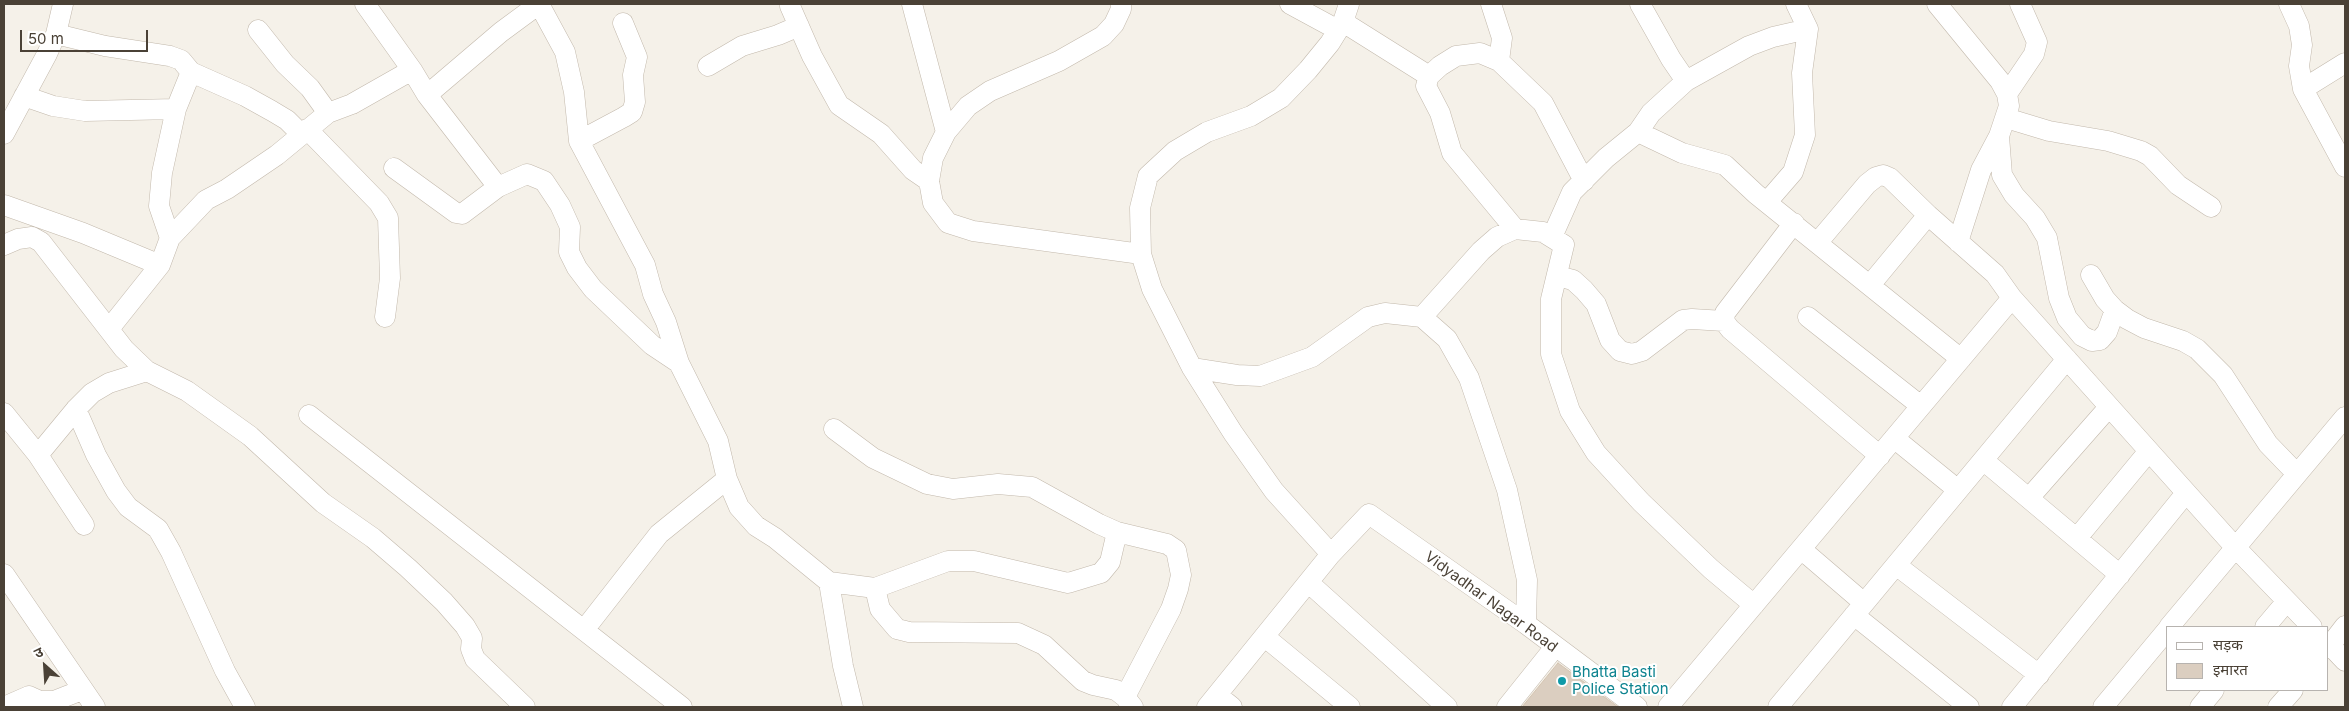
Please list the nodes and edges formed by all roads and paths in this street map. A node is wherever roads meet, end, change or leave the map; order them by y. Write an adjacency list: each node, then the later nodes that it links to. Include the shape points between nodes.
1 (63, 4): 19 (street)
2 (365, 4): 23 (street)
3 (539, 4): 28 (street); 38 (street, via 565,52 574,92)
4 (912, 4): 35 (street)
5 (1121, 4): 35 (street, via 1114,24 1104,36 1059,61 990,91 968,106)
6 (1290, 4): 14 (street)
7 (1491, 4): 20 (street, via 1502,38)
8 (1640, 4): 26 (street)
9 (1796, 4): 17 (street)
10 (1936, 4): 29 (street, via 2000,81)
11 (2020, 4): 29 (street, via 2037,42 2034,54)
12 (2289, 4): 27 (street, via 2299,26 2302,45 2299,66)
13 (790, 6): 16 (street)
14 (1343, 19): 25 (street); 55 (street, via 1308,70 1281,98 1251,116 1207,132 1175,151 1148,176 1140,208)
15 (623, 23): 38 (street, via 637,57 633,76 636,102 632,112)
16 (800, 26): 22 (street, via 742,46); 41 (street, via 812,56 839,105 881,134 913,170)
17 (1808, 29): 26 (street, via 1749,46); 44 (street, via 1802,73 1805,135 1793,172)
18 (258, 30): 32 (street)
19 (56, 34): 24 (street, via 170,56 181,60); 30 (street)
20 (1499, 61): 25 (street, via 1480,53 1456,56); 42 (street, via 1544,103)
21 (2345, 63): 27 (street)
22 (708, 66)
23 (412, 70): 28 (street); 32 (street, via 352,104)
24 (191, 72): 31 (street); 34 (street, via 245,96)
25 (1429, 76): 49 (street, via 1426,86 1440,113 1452,153)
26 (1686, 81): 36 (street, via 1651,113)
27 (2303, 89): 39 (street)
28 (427, 94): 43 (street)
29 (2007, 94): 33 (street, via 2009,106)
30 (24, 96): 31 (street, via 53,106 85,111); 37 (street)
31 (176, 109): 51 (street, via 162,172 159,206)
32 (328, 113): 34 (street)
33 (2003, 127): 46 (street, via 2108,141 2141,151 2178,185); 53 (street, via 1981,170); 61 (street, via 2002,175 2047,238 2059,298 2067,318 2082,336 2092,341 2100,340)
34 (304, 132): 51 (street, via 242,179 206,200); 62 (street, via 379,202 388,218 390,278)
35 (946, 132): 41 (street, via 933,158)
36 (1638, 132): 42 (street); 44 (street, via 1682,153 1725,165)
37 (4, 134)
38 (579, 141): 69 (street, via 645,265 652,294 666,322)
39 (2345, 167)
40 (394, 168): 43 (street, via 456,213 462,214)
41 (929, 181): 55 (street, via 933,203 948,223 973,231)
42 (1584, 181): 50 (street, via 1572,192)
43 (498, 187): 69 (street, via 527,174 544,181 570,226 569,252 577,268 593,289 652,345)
44 (1767, 202): 48 (street)
45 (4, 205): 56 (street, via 83,233)
46 (2211, 207)
47 (1928, 215): 52 (street, via 1883,174 1867,184); 53 (street); 59 (street)
48 (1794, 223): 52 (street); 65 (street, via 1725,313)
49 (1515, 229): 50 (street, via 1543,232); 63 (street, via 1497,237 1481,251)
50 (1552, 237): 57 (street, via 1564,245)
51 (170, 238): 56 (street)
52 (1818, 242): 59 (street)
53 (1958, 242): 60 (street, via 1995,274)
54 (4, 246): 66 (street, via 32,237 42,242)
55 (1141, 254): 70 (street, via 1152,289)
56 (154, 273): 66 (street)
57 (1557, 276): 65 (street, via 1573,280 1596,304 1610,340 1620,351 1632,354 1642,351 1683,320); 102 (street, via 1551,299 1551,354 1570,410 1596,453 1710,568)
58 (2091, 276): 61 (street)
59 (1870, 285): 68 (street)
60 (2012, 298): 67 (street); 68 (street)
61 (2115, 310): 84 (street, via 2144,328 2183,341 2197,350 2223,375 2268,444)
62 (385, 317)
63 (1422, 317): 70 (street, via 1385,313 1368,317 1312,357 1260,376); 104 (street, via 1446,339 1469,378 1507,490 1527,580)
64 (1808, 317): 72 (street)
65 (1724, 321): 82 (street)
66 (110, 329): 71 (street)
67 (2066, 359): 73 (street); 83 (street)
68 (1960, 360): 72 (street)
69 (679, 363): 85 (street, via 718,441)
70 (1192, 368): 94 (street, via 1274,491)
71 (146, 371): 74 (street, via 109,383); 125 (street, via 187,391 250,436 323,503 374,538 408,568 465,626 472,638 475,659)
72 (1921, 406): 79 (street)
73 (2109, 407): 80 (street); 88 (street)
74 (76, 409): 81 (street); 124 (street, via 116,491 128,507 158,530)
75 (4, 413): 81 (street)
76 (310, 415): 109 (street)
77 (2345, 417): 84 (street)
78 (834, 429): 90 (street, via 873,458 926,484 953,489 998,484 1032,487)
79 (1894, 438): 82 (street); 86 (street)
80 (2149, 451): 87 (street); 91 (street)
81 (38, 455): 89 (street)
82 (1880, 456): 93 (street)
83 (1983, 460): 86 (street); 88 (street)
84 (2296, 474): 92 (street)
85 (727, 479): 98 (street, via 739,507 756,526); 109 (street, via 659,534)
86 (1958, 490): 95 (street)
87 (2186, 493): 92 (street); 97 (street)
88 (2029, 498): 91 (street)
89 (84, 525)
90 (1117, 532): 100 (street, via 1110,562 1101,573 1068,583 974,561 948,561); 120 (street, via 1167,544 1176,550 1181,575 1171,609)
91 (2076, 538): 97 (street)
92 (2235, 547): 101 (street); 105 (street)
93 (1801, 549): 102 (street); 103 (street)
94 (1331, 554): 99 (street); 104 (street, Vidyadhar Nagar Road, via 1369,514)
95 (1896, 565): 103 (street); 116 (street)
96 (4, 574): 117 (street)
97 (2120, 575): 116 (street)
98 (829, 582): 100 (street); 127 (street)
99 (1309, 583): 111 (street); 129 (street)
100 (874, 588): 120 (street, via 880,609 897,629 909,632 1018,633 1044,645 1083,681 1116,690)
101 (2287, 601): 106 (street); 107 (street)
102 (1754, 605): 132 (street)
103 (1859, 609): 133 (street); 134 (street)
104 (1526, 624): 114 (street, Vidyadhar Nagar Road)
105 (2170, 626)
106 (2266, 626)
107 (2311, 626)
108 (2345, 626): 112 (street)
109 (584, 630): 126 (street)
110 (2166, 630): 136 (street)
111 (1265, 637): 121 (street); 128 (street)
112 (2329, 644)
113 (2329, 646): 115 (street)
114 (1555, 647): 130 (street); 131 (street, Vidyadhar Nagar Road)
115 (2345, 661)
116 (2039, 675): 135 (street)
117 (82, 690): 122 (street, via 48,702 29,696); 123 (street)
118 (2213, 691): 137 (street)
119 (2292, 691): 138 (street)
120 (1129, 702)
121 (1219, 703)
122 (4, 707)
123 (95, 707)
124 (245, 707)
125 (525, 707)
126 (682, 707)
127 (853, 707)
128 (1350, 707)
129 (1447, 707)
130 (1507, 707)
131 (1637, 707)
132 (1668, 707)
133 (1778, 707)
134 (1969, 707)
135 (2012, 707)
136 (2103, 707)
137 (2200, 707)
138 (2278, 707)

